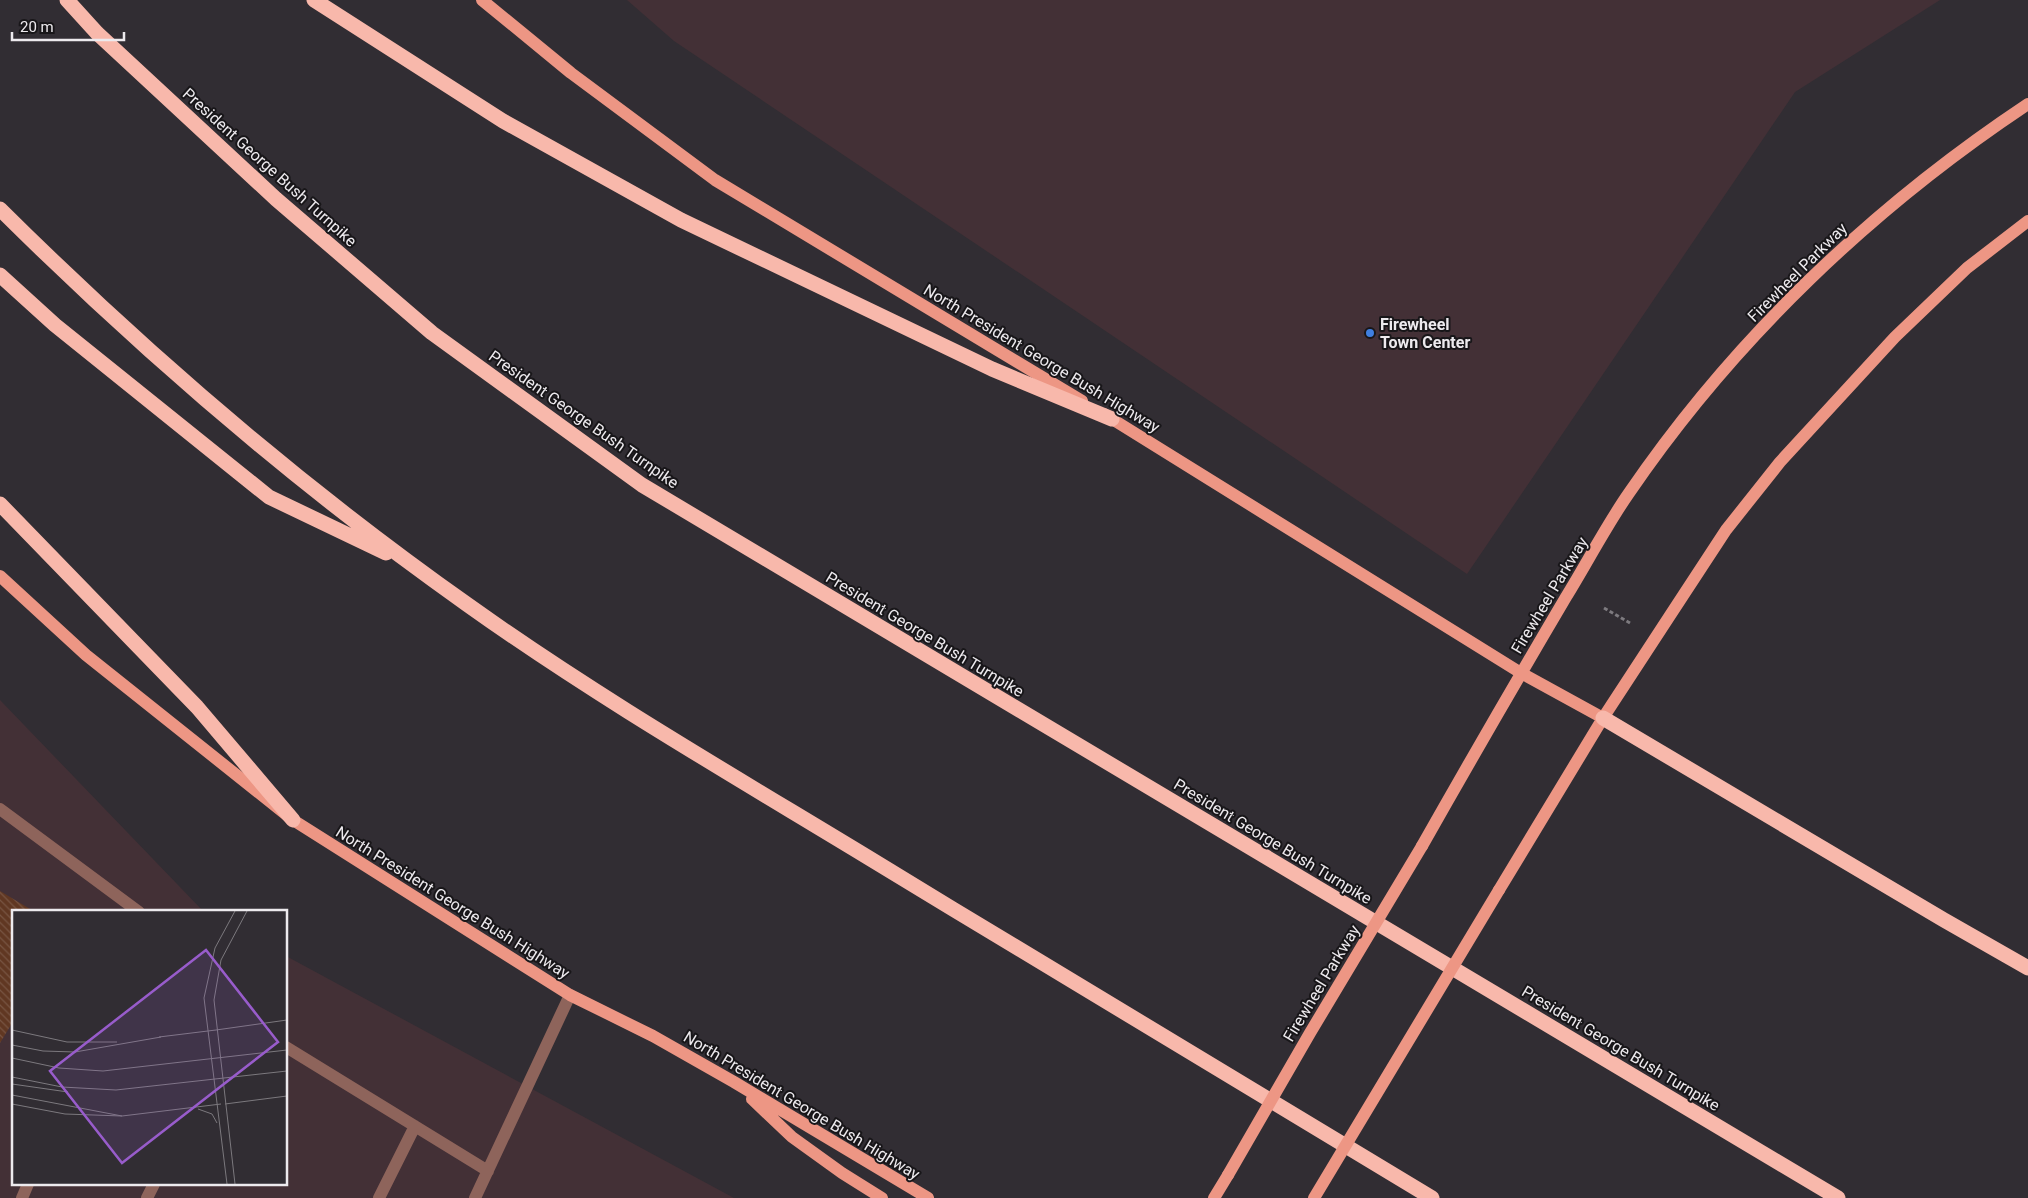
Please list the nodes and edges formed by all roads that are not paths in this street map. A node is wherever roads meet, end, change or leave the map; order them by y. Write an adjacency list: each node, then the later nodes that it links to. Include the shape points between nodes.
1 (67, 0): 34 (highway, President George Bush Turnpike, via 97,33 276,199 432,333 642,485)
2 (314, 0): 8 (highway, via 503,121 681,220 992,369)
3 (482, 0): 8 (main road, North President George Bush Highway, via 570,73 715,180)
4 (2028, 104): 12 (main road, Firewheel Parkway, via 1895,201 1798,290 1711,385 1629,494)
5 (0, 209): 10 (highway, via 93,300 206,400)
6 (2028, 221): 13 (main road, via 1967,268 1895,336 1780,462 1726,530)
7 (0, 275): 10 (highway, via 55,325 269,497)
8 (1112, 419): 12 (main road, North President George Bush Highway)
9 (0, 504): 15 (highway, via 197,707)
10 (413, 565): 33 (highway, via 527,646 642,721)
11 (0, 576): 15 (main road, North President George Bush Highway, via 86,655)
12 (1521, 673): 13 (main road, North President George Bush Highway); 31 (main road, Firewheel Parkway, bridge)
13 (1603, 718): 17 (highway); 32 (main road, bridge)
14 (0, 810): 16 (lane)
15 (293, 820): 18 (main road, North President George Bush Highway)
16 (136, 910)
17 (2028, 968)
18 (570, 995): 20 (main road, North President George Bush Highway, via 653,1036); 22 (lane)
19 (288, 1048): 21 (lane)
20 (734, 1082): 29 (main road, via 792,1137); 30 (main road, North President George Bush Highway)
21 (415, 1126): 22 (lane); 27 (lane)
22 (488, 1171): 28 (lane)
23 (27, 1186): 25 (lane)
24 (153, 1186): 26 (lane)
25 (22, 1198)
26 (147, 1198)
27 (379, 1198)
28 (475, 1198)
29 (882, 1198)
30 (928, 1198)
31 (1214, 1198)
32 (1314, 1198)
33 (1432, 1198)
34 (1838, 1198)

